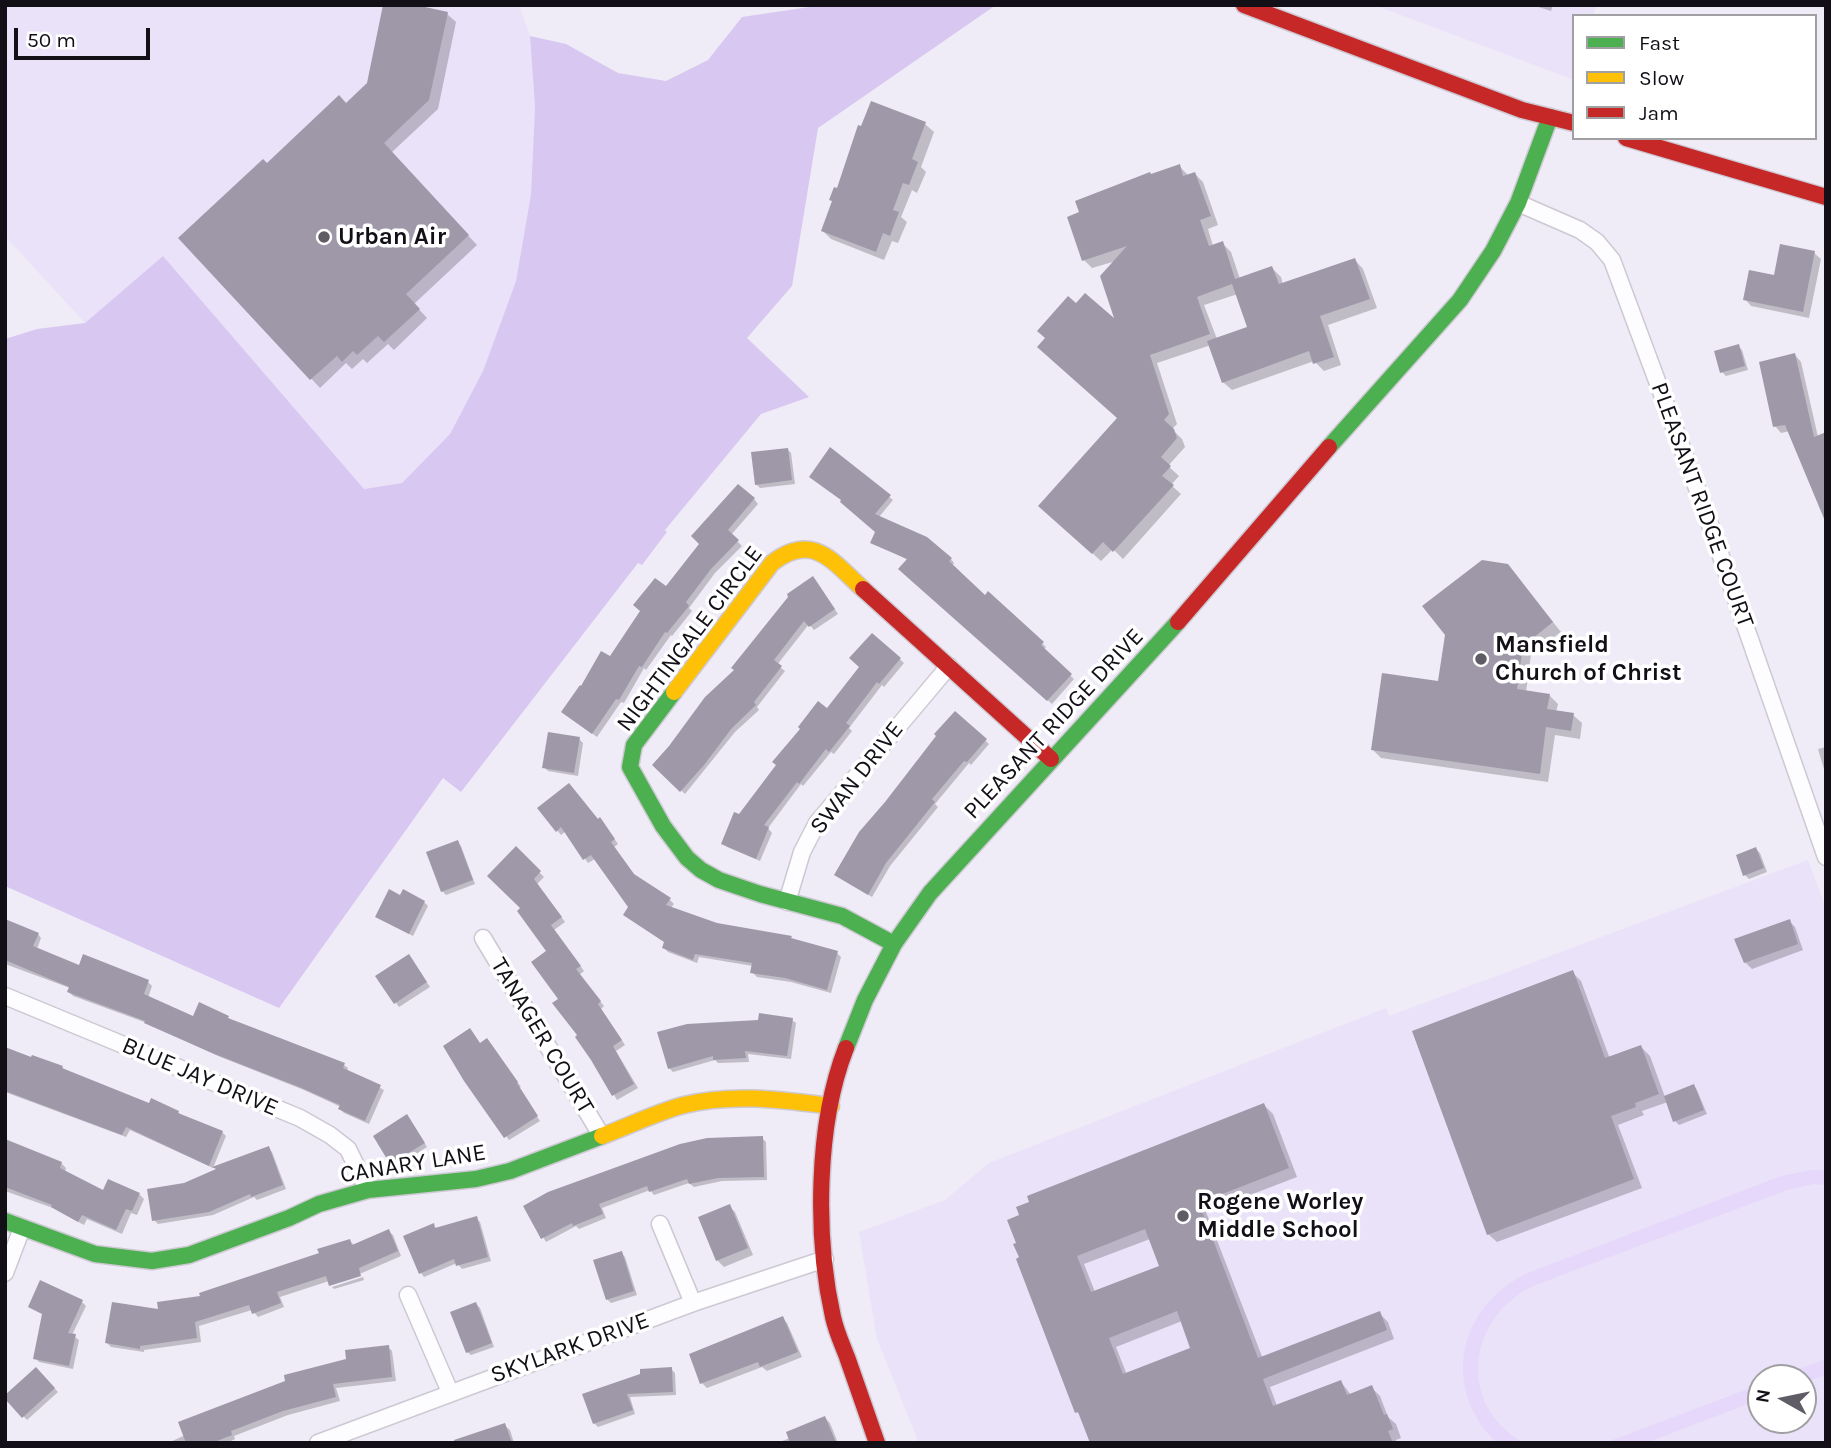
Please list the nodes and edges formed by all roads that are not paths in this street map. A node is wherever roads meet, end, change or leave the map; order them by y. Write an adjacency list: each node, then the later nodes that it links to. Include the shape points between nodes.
1 (1244, 5): 2 (street)
2 (1550, 117): 3 (street); 6 (street, PLEASANT RIDGE DRIVE)
3 (1572, 122)
4 (1633, 140): 5 (street)
5 (1826, 197)
6 (1518, 203): 8 (street, PLEASANT RIDGE DRIVE, via 1460,300 1156,648); 9 (street, PLEASANT RIDGE COURT, via 1580,230 1612,260)
7 (949, 666): 8 (street, NIGHTINGALE CIRCLE); 10 (street, SWAN DRIVE, via 817,823 802,852); 10 (street, NIGHTINGALE CIRCLE, via 823,553 789,549 772,563 634,746 630,767 688,859 726,882)
8 (1051, 759): 12 (street, PLEASANT RIDGE DRIVE, via 930,893)
9 (1826, 857)
10 (787, 902): 12 (street, NIGHTINGALE CIRCLE, via 843,916)
11 (483, 938): 15 (street, TANAGER COURT)
12 (894, 944): 14 (street, PLEASANT RIDGE DRIVE, via 865,1000)
13 (5, 996): 16 (street, BLUE JAY DRIVE, via 300,1118 348,1149)
14 (831, 1106): 15 (street, CANARY LANE, via 753,1097 702,1100); 20 (street, PLEASANT RIDGE DRIVE, via 821,1205)
15 (601, 1135): 16 (street, CANARY LANE, via 510,1171)
16 (368, 1190): 19 (street, CANARY LANE, via 318,1204 189,1255 152,1261 95,1254)
17 (5, 1221): 19 (street, CANARY LANE)
18 (660, 1224): 23 (street)
19 (22, 1228): 21 (street)
20 (825, 1259): 23 (street, SKYLARK DRIVE); 26 (street, PLEASANT RIDGE DRIVE, via 834,1318)
21 (5, 1273)
22 (408, 1295): 24 (street)
23 (693, 1303): 24 (street, SKYLARK DRIVE)
24 (450, 1392): 25 (street, SKYLARK DRIVE)
25 (318, 1443)
26 (877, 1443)

